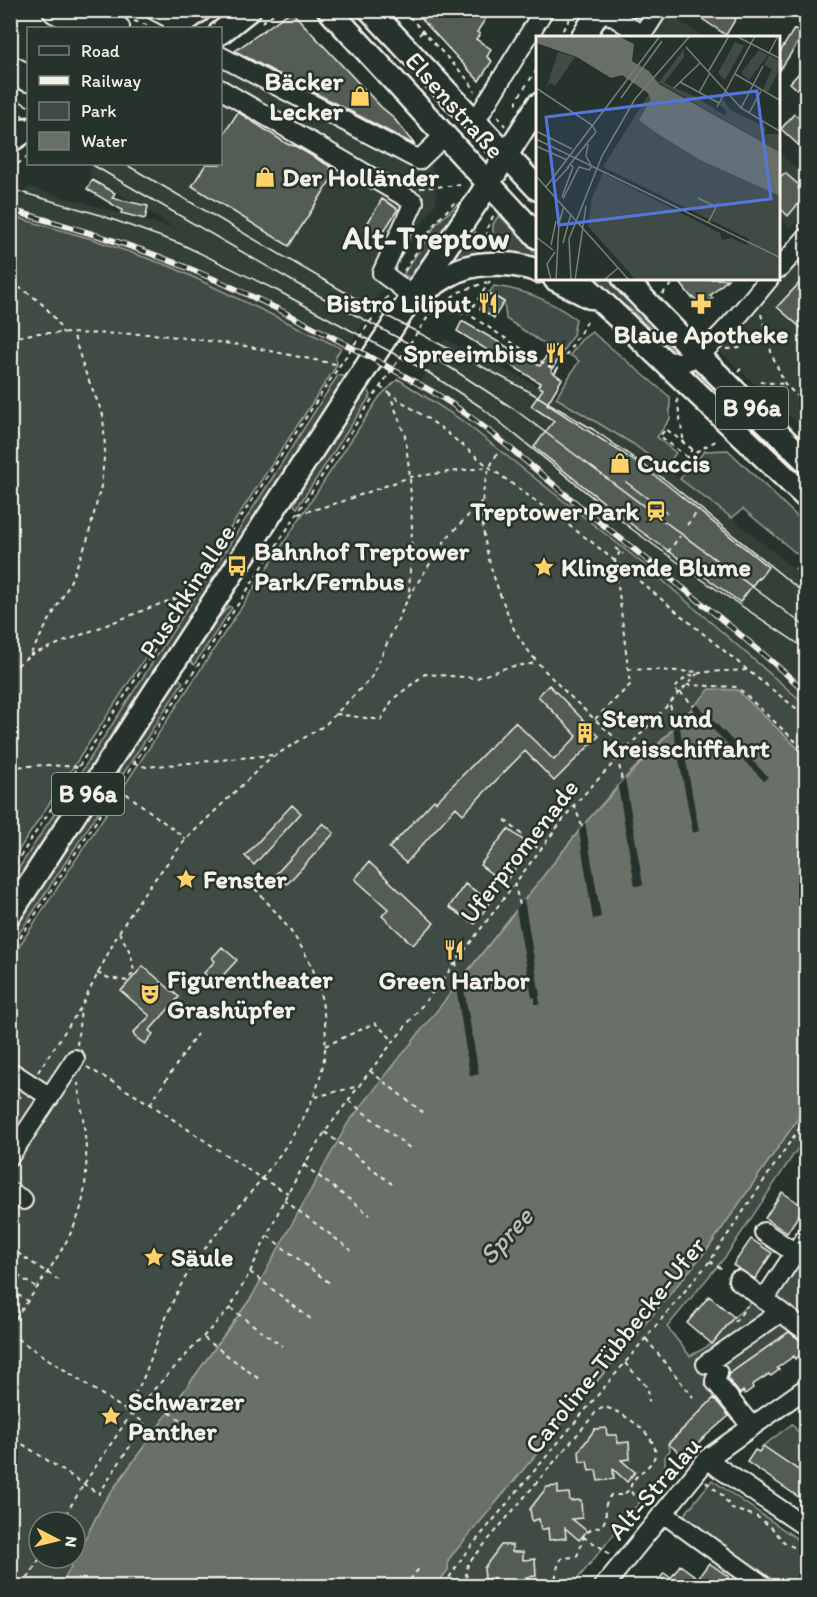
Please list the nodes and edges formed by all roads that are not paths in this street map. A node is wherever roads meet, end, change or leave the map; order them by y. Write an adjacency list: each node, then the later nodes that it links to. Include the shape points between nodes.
1 (56, 10): 13 (highway)
2 (89, 10): 14 (street)
3 (154, 10): 12 (street)
4 (200, 10): 12 (main road)
5 (249, 10): 15 (main road)
6 (323, 10): 27 (street, via 325,18)
7 (329, 10): 20 (main road, Elsenstraße)
8 (370, 10): 18 (main road, Elsenstraße)
9 (544, 10): 25 (street, via 483,92)
10 (601, 10): 16 (main road); 17 (street)
11 (658, 10): 17 (street)
12 (178, 26)
13 (92, 27)
14 (120, 27)
15 (222, 31)
16 (583, 36)
17 (641, 36)
18 (411, 40): 20 (main road); 25 (main road, Elsenstraße)
19 (222, 57): 27 (street, via 419,160)
20 (381, 66): 27 (main road, Elsenstraße)
21 (10, 69): 22 (highway)
22 (27, 78)
23 (222, 91): 40 (street, via 414,202 382,273)
24 (528, 106): 29 (main road, Puschkinallee)
25 (475, 122): 29 (main road, Elsenstraße)
26 (27, 130): 28 (main road)
27 (442, 138): 30 (main road, Elsenstraße)
28 (10, 141)
29 (506, 154): 30 (main road, Puschkinallee); 31 (main road, Elsenstraße)
30 (485, 181): 32 (main road, Elsenstraße); 40 (main road, Puschkinallee)
31 (536, 187)
32 (536, 235)
33 (807, 238): 34 (street)
34 (781, 267)
35 (536, 271): 40 (main road, Puschkinallee / B 96a, via 489,256 442,279)
36 (557, 280): 41 (main road, B 96a)
37 (579, 280): 41 (main road)
38 (625, 280): 42 (main road, B 96a)
39 (768, 280): 42 (street)
40 (411, 300): 46 (main road, Puschkinallee / B 96a)
41 (602, 304): 43 (main road, B 96a)
42 (698, 355): 43 (street, via 685,362); 44 (main road, B 96a)
43 (663, 361): 45 (main road, B 96a)
44 (807, 461)
45 (807, 497)
46 (10, 914)
47 (75, 1059): 49 (street)
48 (10, 1071): 49 (street)
49 (50, 1097): 50 (street)
50 (10, 1156)
51 (764, 1233): 53 (street)
52 (807, 1236): 53 (street)
53 (795, 1253): 55 (street)
54 (738, 1280): 55 (street)
55 (760, 1297): 56 (street)
56 (781, 1312): 57 (street); 59 (street, via 712,1368 714,1381)
57 (807, 1331)
58 (807, 1388): 59 (street, Alt-Stralau)
59 (752, 1427): 60 (street, Alt-Stralau)
60 (708, 1458): 61 (street, Alt-Stralau); 62 (street)
61 (663, 1513): 63 (street, Alt-Stralau); 64 (street)
62 (807, 1527)
63 (604, 1587)
64 (764, 1587)

